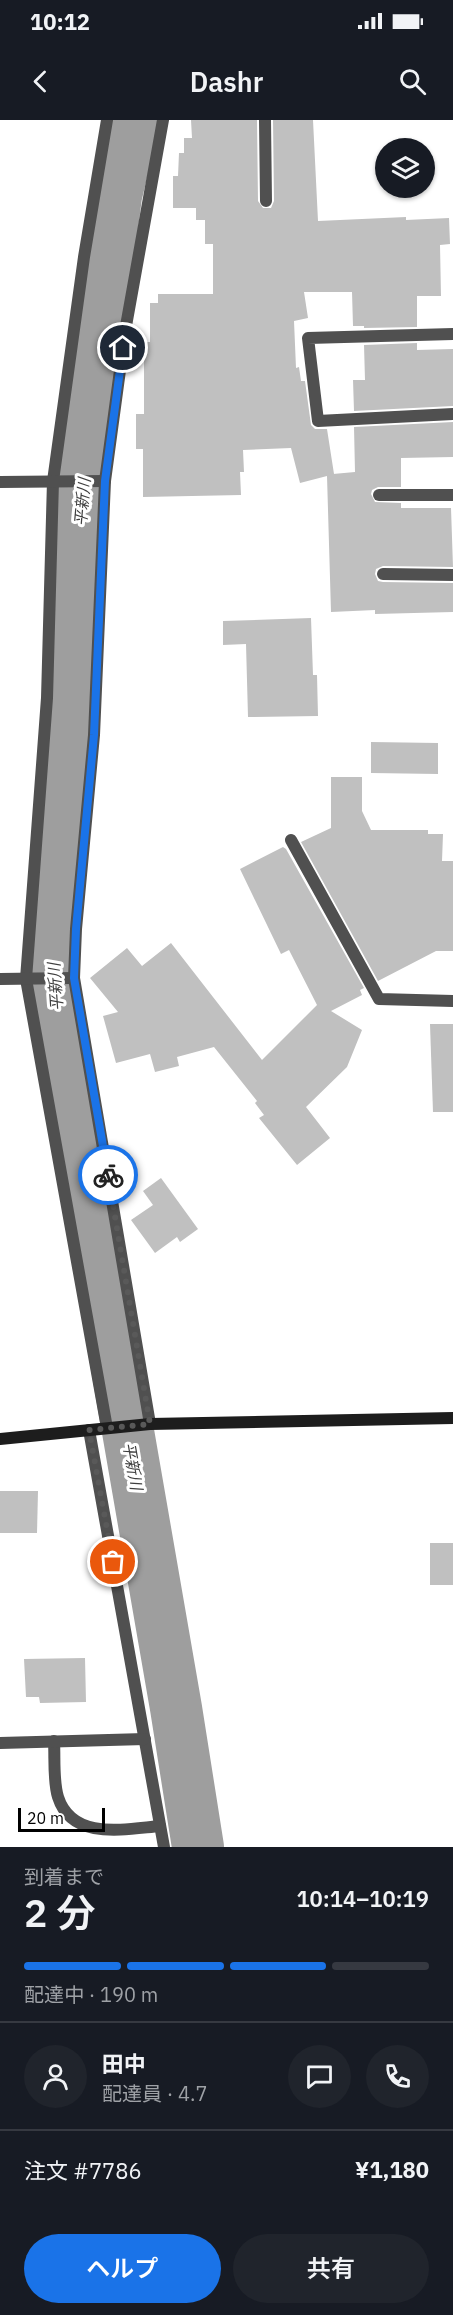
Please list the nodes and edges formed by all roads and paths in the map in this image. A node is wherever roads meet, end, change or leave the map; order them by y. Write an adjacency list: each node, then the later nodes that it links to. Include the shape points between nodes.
1 (107, 120): 9 (street)
2 (163, 120): 7 (street, via 126,326)
3 (265, 120): 4 (street)
4 (266, 201)
5 (453, 334): 6 (street, via 308,338 318,420)
6 (453, 414)
7 (105, 481): 9 (street); 15 (street, via 94,735)
8 (0, 482): 9 (street)
9 (53, 482): 17 (street, via 47,698)
10 (379, 495): 11 (street)
11 (453, 495)
12 (383, 574): 13 (street)
13 (453, 575)
14 (291, 840): 18 (street, via 379,999)
15 (74, 978): 17 (street); 20 (street)
16 (0, 979): 17 (street)
17 (26, 979): 21 (street)
18 (453, 1001)
19 (453, 1418): 20 (street)
20 (150, 1424): 21 (street)
21 (107, 1428): 22 (street)
22 (89, 1430): 23 (street); 24 (street)
23 (0, 1439)
24 (145, 1738): 25 (street); 27 (street)
25 (54, 1741): 26 (street); 27 (street, via 57,1796 73,1821 93,1829)
26 (0, 1743)
27 (160, 1826): 28 (street)
28 (164, 1847)

